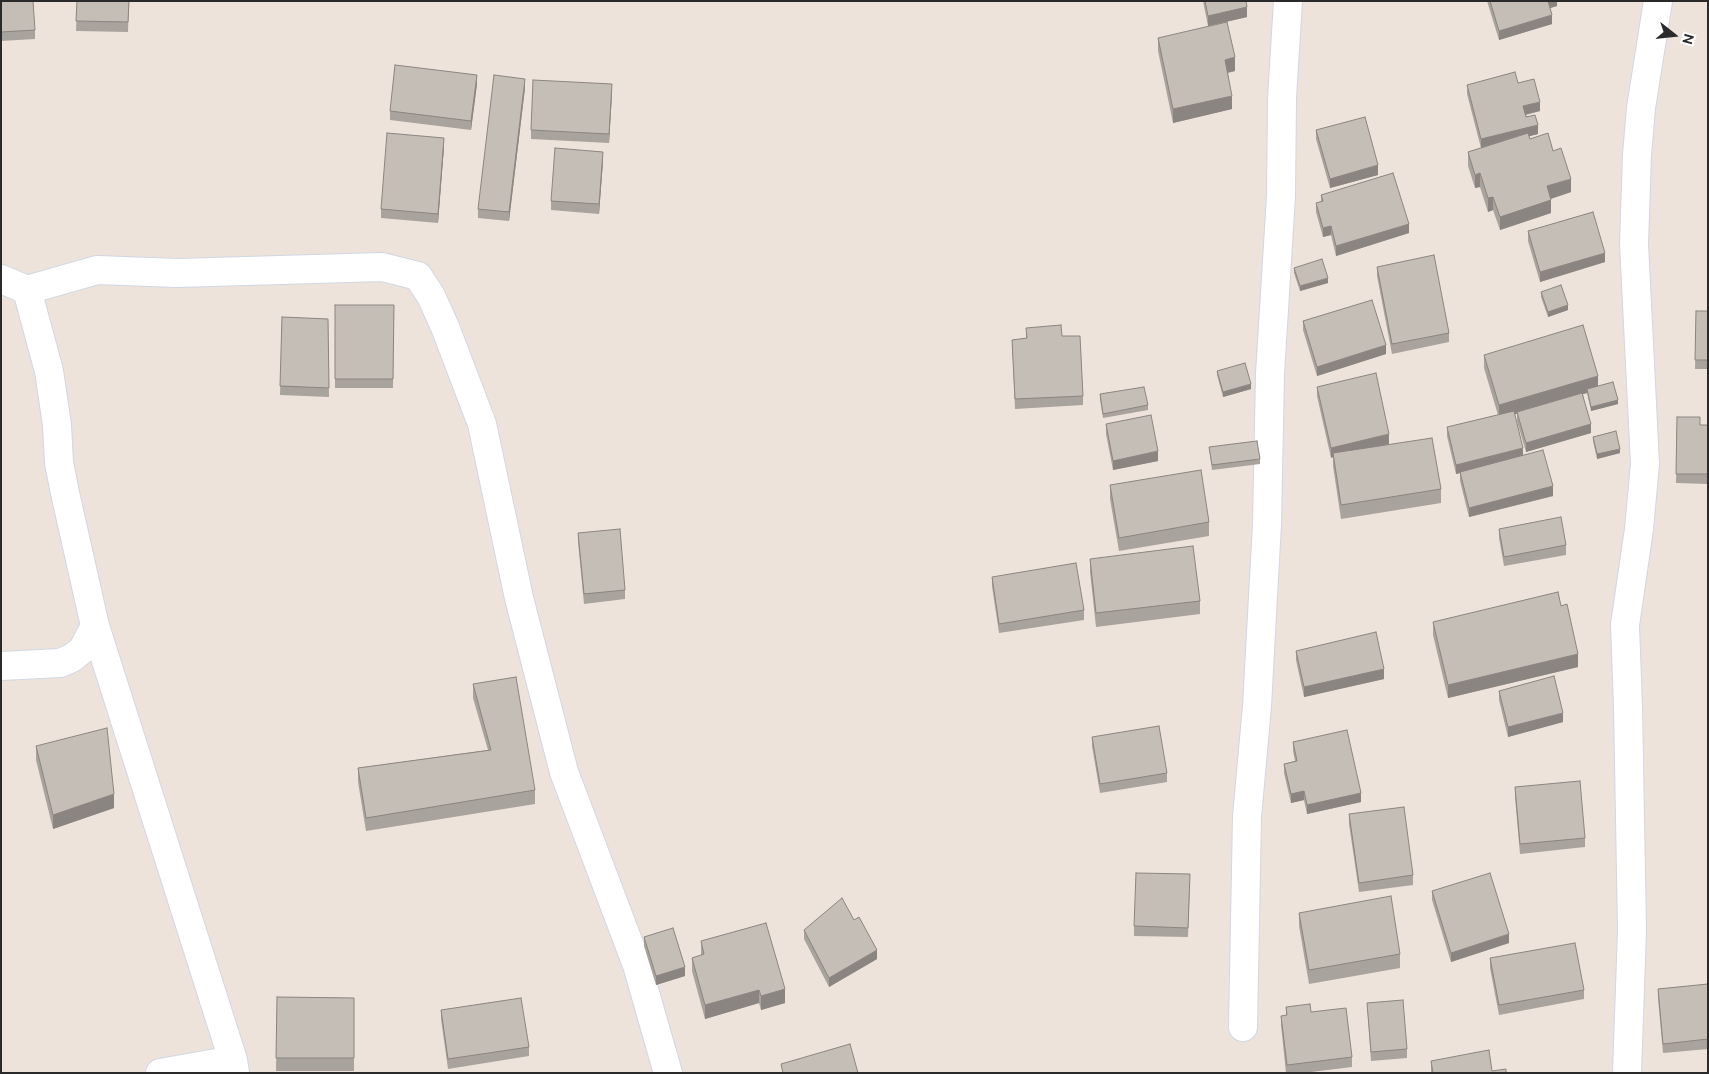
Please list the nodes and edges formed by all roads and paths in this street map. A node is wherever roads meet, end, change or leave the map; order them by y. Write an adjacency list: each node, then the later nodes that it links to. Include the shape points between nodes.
1 (1288, 1): 7 (street, via 1270,374 1267,524 1247,817)
2 (1658, 1): 11 (street, via 1641,108 1634,244 1645,464 1625,624 1632,930)
3 (1, 279): 4 (street)
4 (27, 290): 5 (street, via 49,371 64,493); 10 (street, via 97,270 178,273 382,267 418,276 445,327 482,424 519,598 564,772 637,965)
5 (95, 626): 6 (street, via 83,649 72,658 60,662); 8 (street)
6 (1, 666)
7 (1243, 1027)
8 (234, 1066): 9 (street)
9 (160, 1073)
10 (668, 1073)
11 (1627, 1073)

